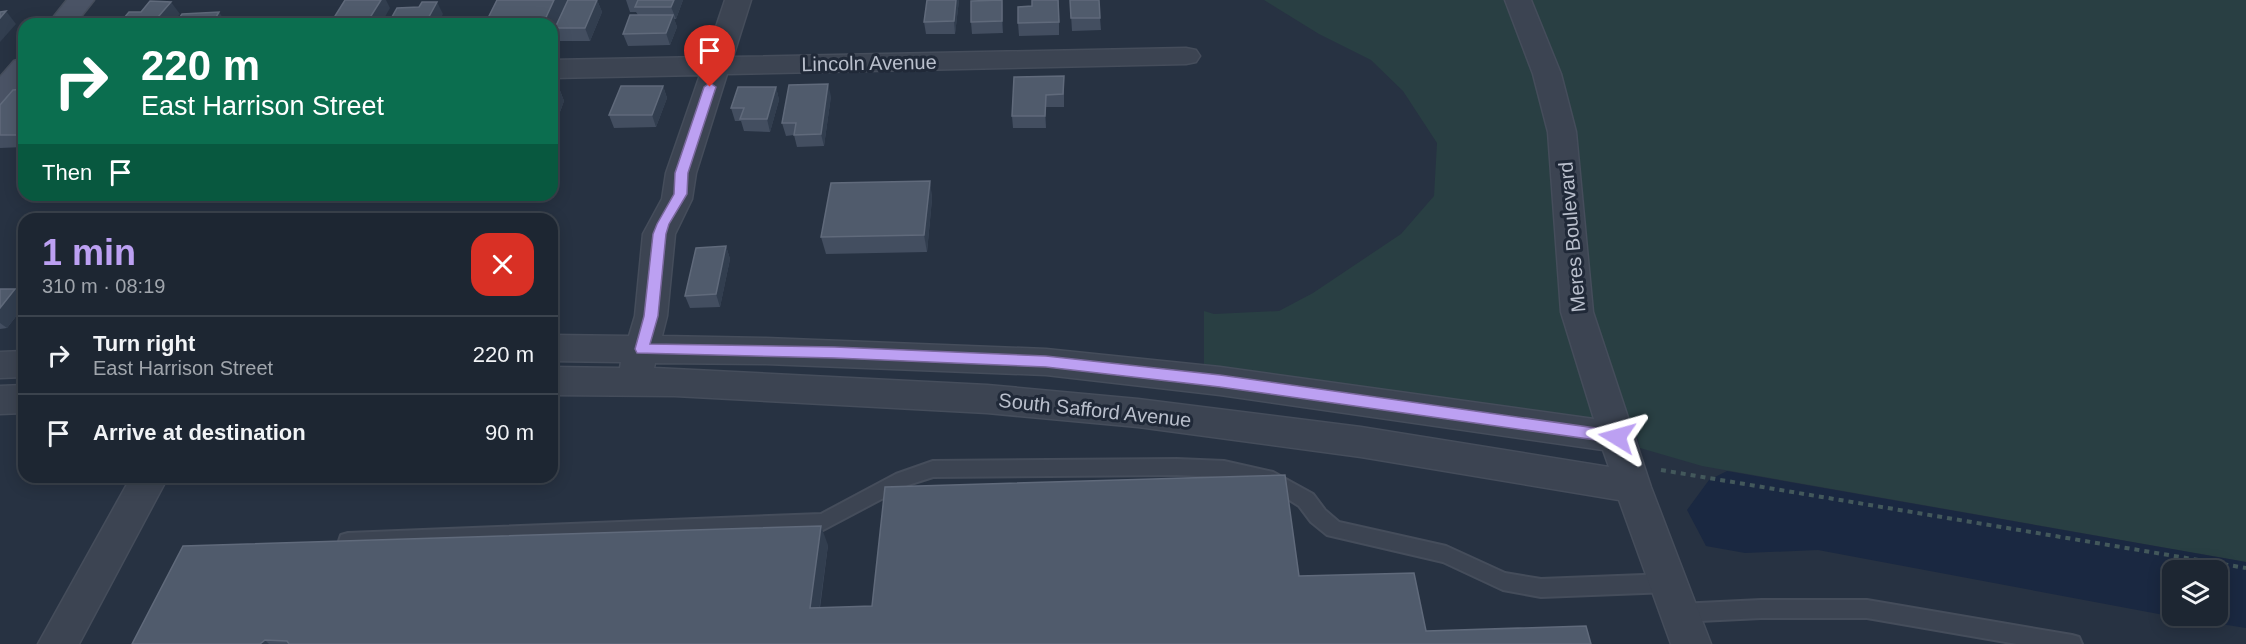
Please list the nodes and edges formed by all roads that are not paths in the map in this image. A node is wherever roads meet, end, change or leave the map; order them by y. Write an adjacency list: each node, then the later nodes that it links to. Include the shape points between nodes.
1 (81, 0): 4 (street)
2 (738, 0): 6 (street)
3 (1518, 0): 15 (street, Meres Boulevard, via 1547,74 1563,132 1577,312)
4 (66, 18)
5 (1186, 56): 6 (street, Lincoln Avenue)
6 (717, 66): 7 (street, Lincoln Avenue); 11 (street, via 681,173 681,194 660,234 651,316)
7 (558, 69)
8 (558, 349): 11 (street, South Safford Avenue)
9 (18, 364): 10 (street)
10 (0, 365)
11 (637, 365): 12 (street, South Safford Avenue); 15 (street, South Safford Avenue, via 777,351 1046,362 1220,381); 17 (street, South Safford Avenue, via 1138,413 1361,442)
12 (558, 380)
13 (18, 399): 14 (street)
14 (0, 400)
15 (1617, 437): 17 (street, Meres Boulevard)
16 (147, 483): 20 (street)
17 (1633, 487): 19 (street, Meres Boulevard)
18 (335, 542): 19 (lane, via 823,522 902,479 933,469 1224,469 1273,480 1306,500 1334,529 1446,554 1503,580)
19 (1680, 613): 21 (lane, via 1867,609)
20 (58, 644)
21 (2072, 644)

